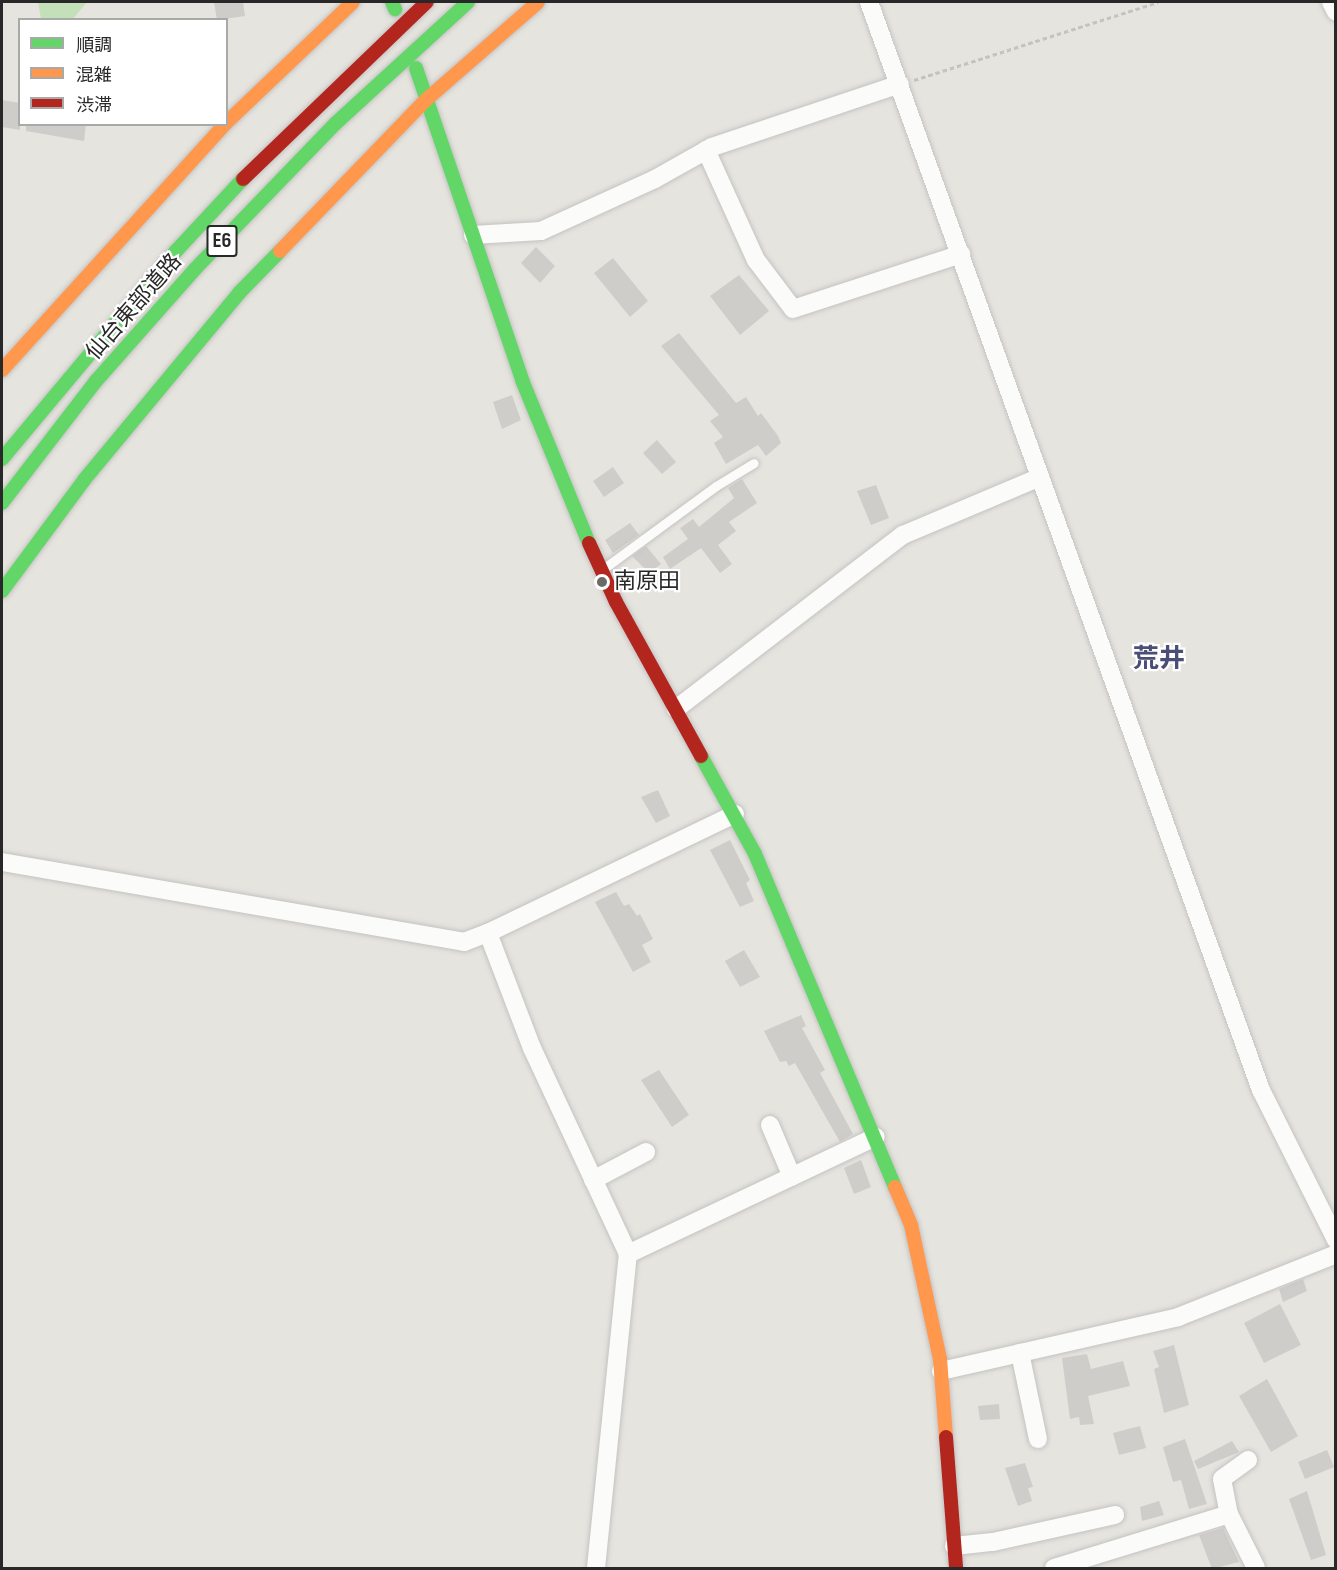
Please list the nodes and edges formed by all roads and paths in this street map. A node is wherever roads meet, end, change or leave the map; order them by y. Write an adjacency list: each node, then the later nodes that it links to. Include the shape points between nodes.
1 (353, 2): 12 (main road)
2 (427, 2): 18 (main road, 仙台東部道路 / E6, via 319,103 200,226 78,364)
3 (468, 2): 21 (main road, 仙台東部道路 / E6, via 336,123 203,261 96,381)
4 (538, 2): 11 (main road)
5 (870, 2): 10 (street)
6 (1158, 2): 10 (path)
7 (1331, 2): 8 (street)
8 (1335, 12)
9 (416, 68): 11 (main road)
10 (900, 84): 14 (street); 16 (street)
11 (427, 99): 15 (main road); 23 (main road, via 239,293 84,480)
12 (228, 122)
13 (224, 126): 17 (main road)
14 (706, 150): 15 (street, via 655,179 541,231); 16 (street, via 756,260 793,309)
15 (473, 235): 22 (main road, via 540,432)
16 (961, 254): 20 (street)
17 (2, 370)
18 (2, 459)
19 (754, 463): 22 (lane, via 716,486)
20 (1040, 477): 24 (street, via 903,535); 33 (street, via 1262,1090)
21 (2, 503)
22 (601, 571): 24 (main road)
23 (2, 591)
24 (676, 709): 25 (main road)
25 (735, 814): 27 (street); 29 (main road)
26 (2, 862): 27 (street, via 464,942)
27 (488, 933): 32 (street, via 532,1048)
28 (770, 1125): 31 (street)
29 (876, 1137): 31 (street); 37 (main road, via 911,1225)
30 (646, 1152): 32 (street)
31 (792, 1177): 34 (street)
32 (593, 1180): 34 (street)
33 (1335, 1240)
34 (628, 1254): 43 (street)
35 (1335, 1254): 36 (street, via 1178,1317)
36 (1020, 1353): 37 (street); 38 (street)
37 (941, 1371): 42 (main road)
38 (1038, 1439)
39 (1248, 1460): 40 (street, via 1222,1479)
40 (1229, 1514): 45 (street); 46 (street)
41 (1115, 1515): 42 (street, via 993,1542)
42 (954, 1546): 44 (main road)
43 (596, 1569)
44 (956, 1569)
45 (1054, 1569)
46 (1256, 1569)

